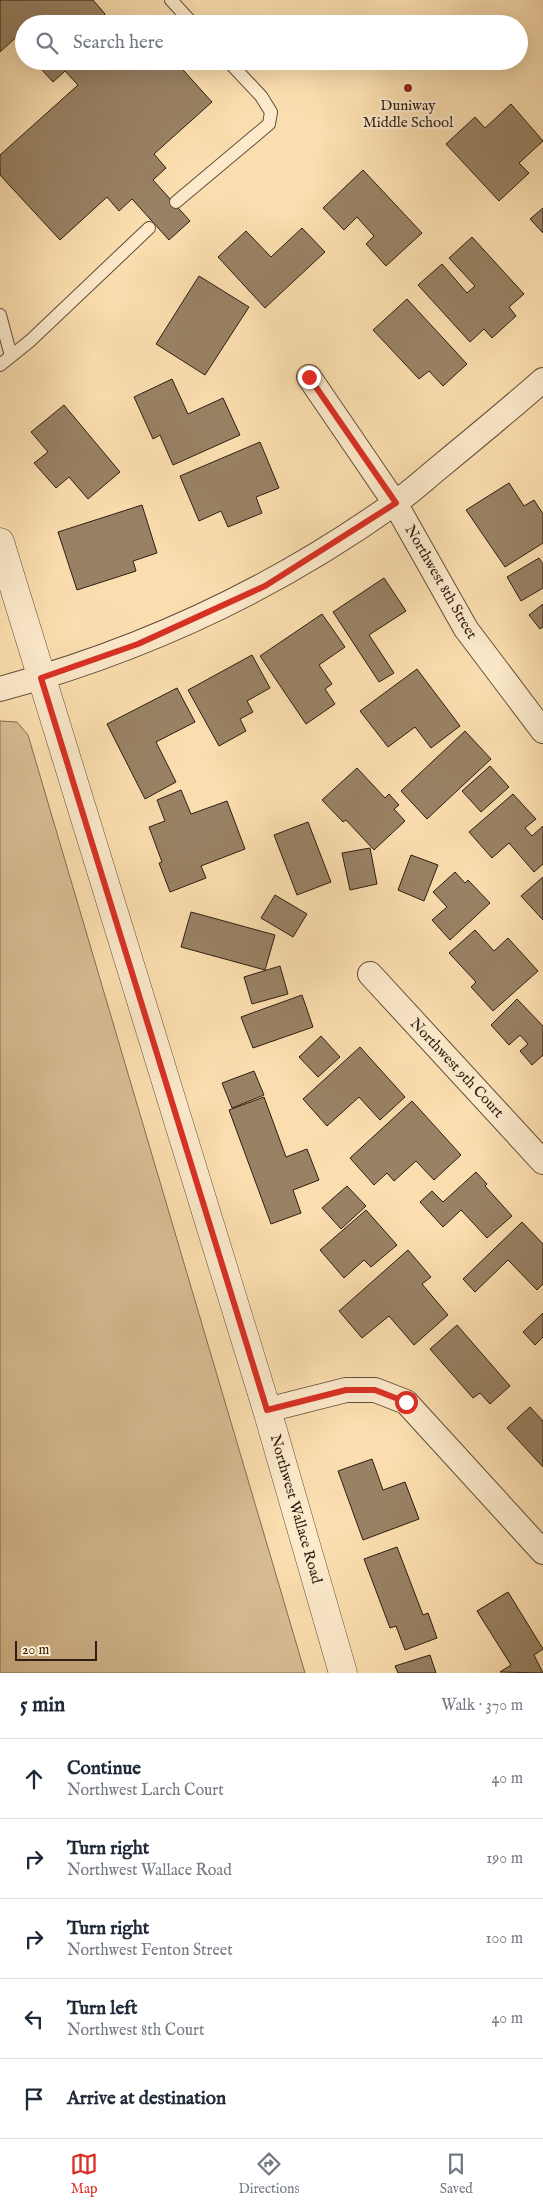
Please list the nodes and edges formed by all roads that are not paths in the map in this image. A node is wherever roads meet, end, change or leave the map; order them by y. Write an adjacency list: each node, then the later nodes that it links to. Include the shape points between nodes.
1 (171, 0): 2 (lane)
2 (185, 15)
3 (236, 70): 4 (lane, via 271,112 269,124)
4 (176, 202)
5 (148, 228): 7 (lane, via 30,342)
6 (0, 314): 7 (lane)
7 (11, 356): 8 (lane)
8 (0, 365)
9 (309, 377): 11 (street, Northwest 8th Street)
10 (543, 380): 11 (street)
11 (396, 503): 13 (street, via 265,586 138,644); 15 (street, Northwest 8th Street, via 466,629)
12 (0, 542): 13 (street, Northwest Wallace Road)
13 (41, 678): 14 (street); 18 (street, Northwest Wallace Road)
14 (0, 689)
15 (543, 731)
16 (370, 974): 17 (street, Northwest 9th Court)
17 (543, 1162)
18 (267, 1410): 19 (street, via 346,1390 375,1390 406,1402); 20 (street, Northwest Wallace Road)
19 (543, 1552)
20 (343, 1673)

